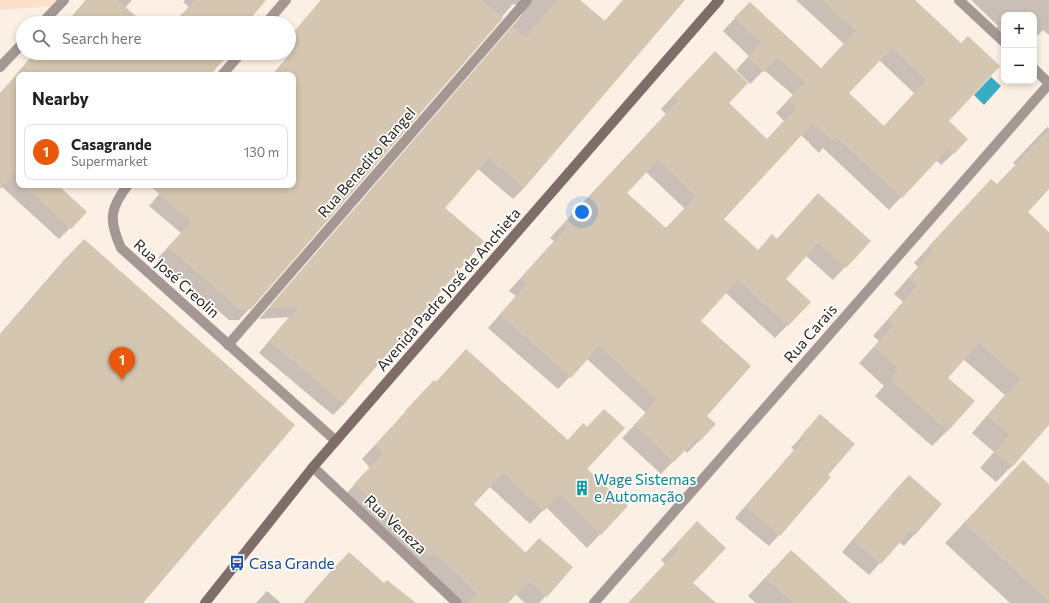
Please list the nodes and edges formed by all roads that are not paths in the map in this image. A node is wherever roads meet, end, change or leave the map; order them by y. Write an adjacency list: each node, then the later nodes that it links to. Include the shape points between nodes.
1 (64, 0): 6 (street)
2 (286, 0): 7 (street)
3 (527, 0): 16 (street, Rua Benedito Rangel)
4 (720, 0): 17 (main road, Avenida Padre José de Anchieta)
5 (959, 0): 8 (street)
6 (49, 16)
7 (272, 16)
8 (1001, 39)
9 (16, 50): 11 (street)
10 (234, 60): 12 (street)
11 (0, 66)
12 (224, 72)
13 (1037, 73): 14 (street)
14 (1049, 84): 21 (street, Rua Carais)
15 (126, 188): 16 (street, Rua José Creolin, via 117,199 112,217 114,232 121,248)
16 (228, 345): 17 (street, Rua José Creolin)
17 (336, 441): 18 (main road, Avenida Padre José de Anchieta)
18 (313, 467): 19 (main road, Avenida Padre José de Anchieta); 20 (street, Rua Veneza)
19 (205, 603)
20 (457, 603)
21 (594, 603)

